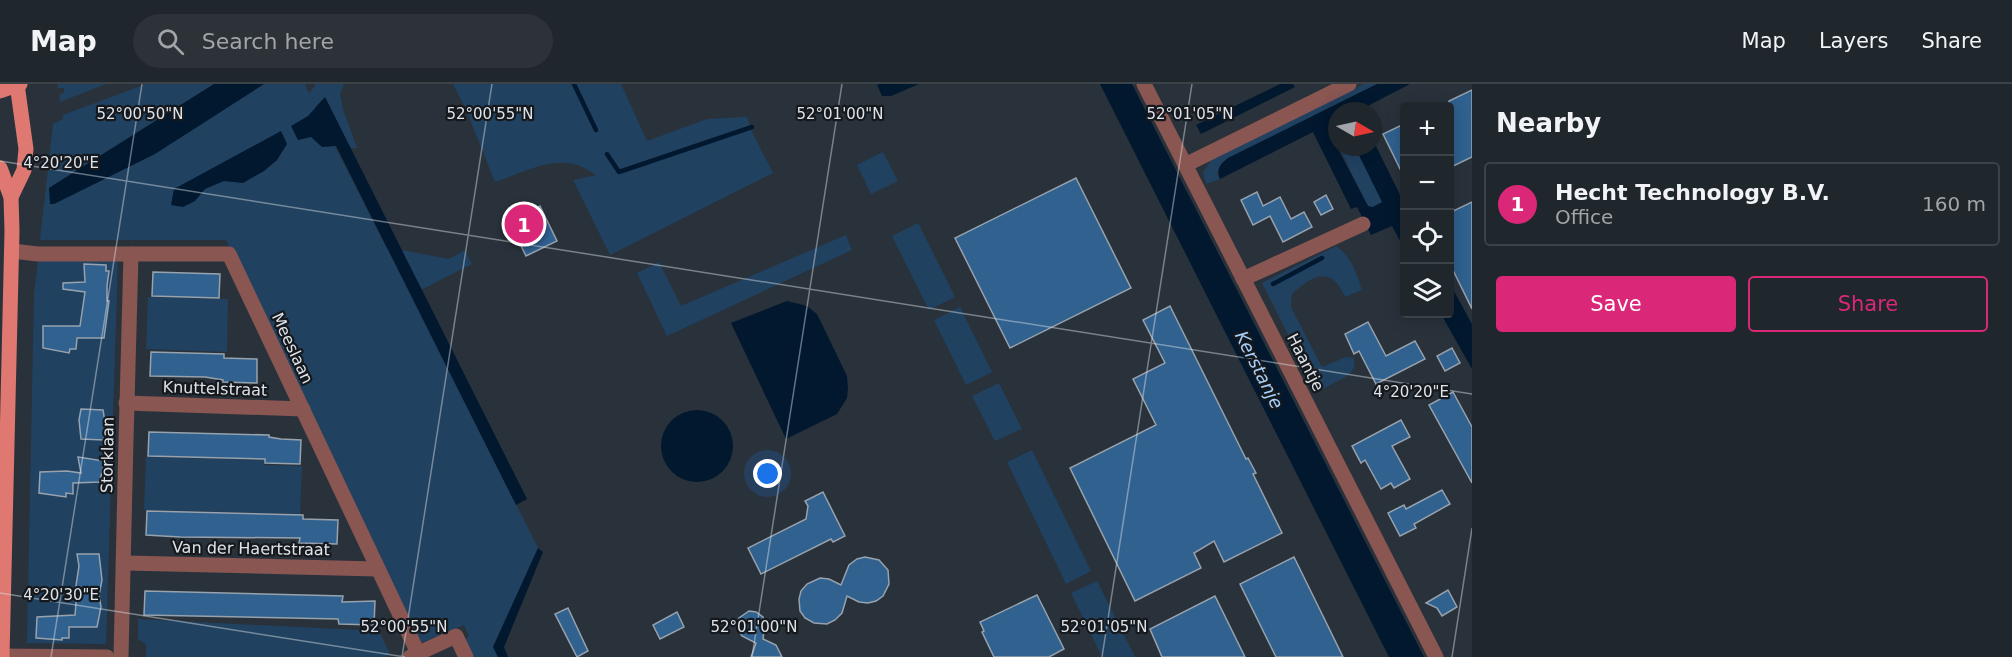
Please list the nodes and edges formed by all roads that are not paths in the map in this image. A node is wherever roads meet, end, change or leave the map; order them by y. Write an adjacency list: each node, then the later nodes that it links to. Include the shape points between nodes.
1 (18, 84): 4 (main road); 7 (main road, via 26,149 24,170)
2 (1144, 84): 5 (street, Haantje)
3 (1349, 84): 5 (street)
4 (0, 91)
5 (1185, 165): 11 (street, Haantje)
6 (0, 168): 7 (main road)
7 (11, 197): 9 (main road)
8 (1363, 224): 11 (street)
9 (12, 252): 10 (street, Meeslaan); 17 (main road)
10 (131, 254): 12 (street, Storklaan); 13 (street, Meeslaan, via 229,254)
11 (1243, 279): 21 (street, Haantje)
12 (126, 403): 13 (street, Knuttelstraat); 14 (street, Storklaan)
13 (303, 409): 15 (street, Meeslaan)
14 (125, 563): 15 (street, Van der Haertstraat); 19 (street, Storklaan)
15 (377, 569): 16 (street, Meeslaan)
16 (414, 655): 20 (street, via 456,636)
17 (2, 656): 18 (street)
18 (107, 657)
19 (121, 657)
20 (466, 657)
21 (1436, 657)

